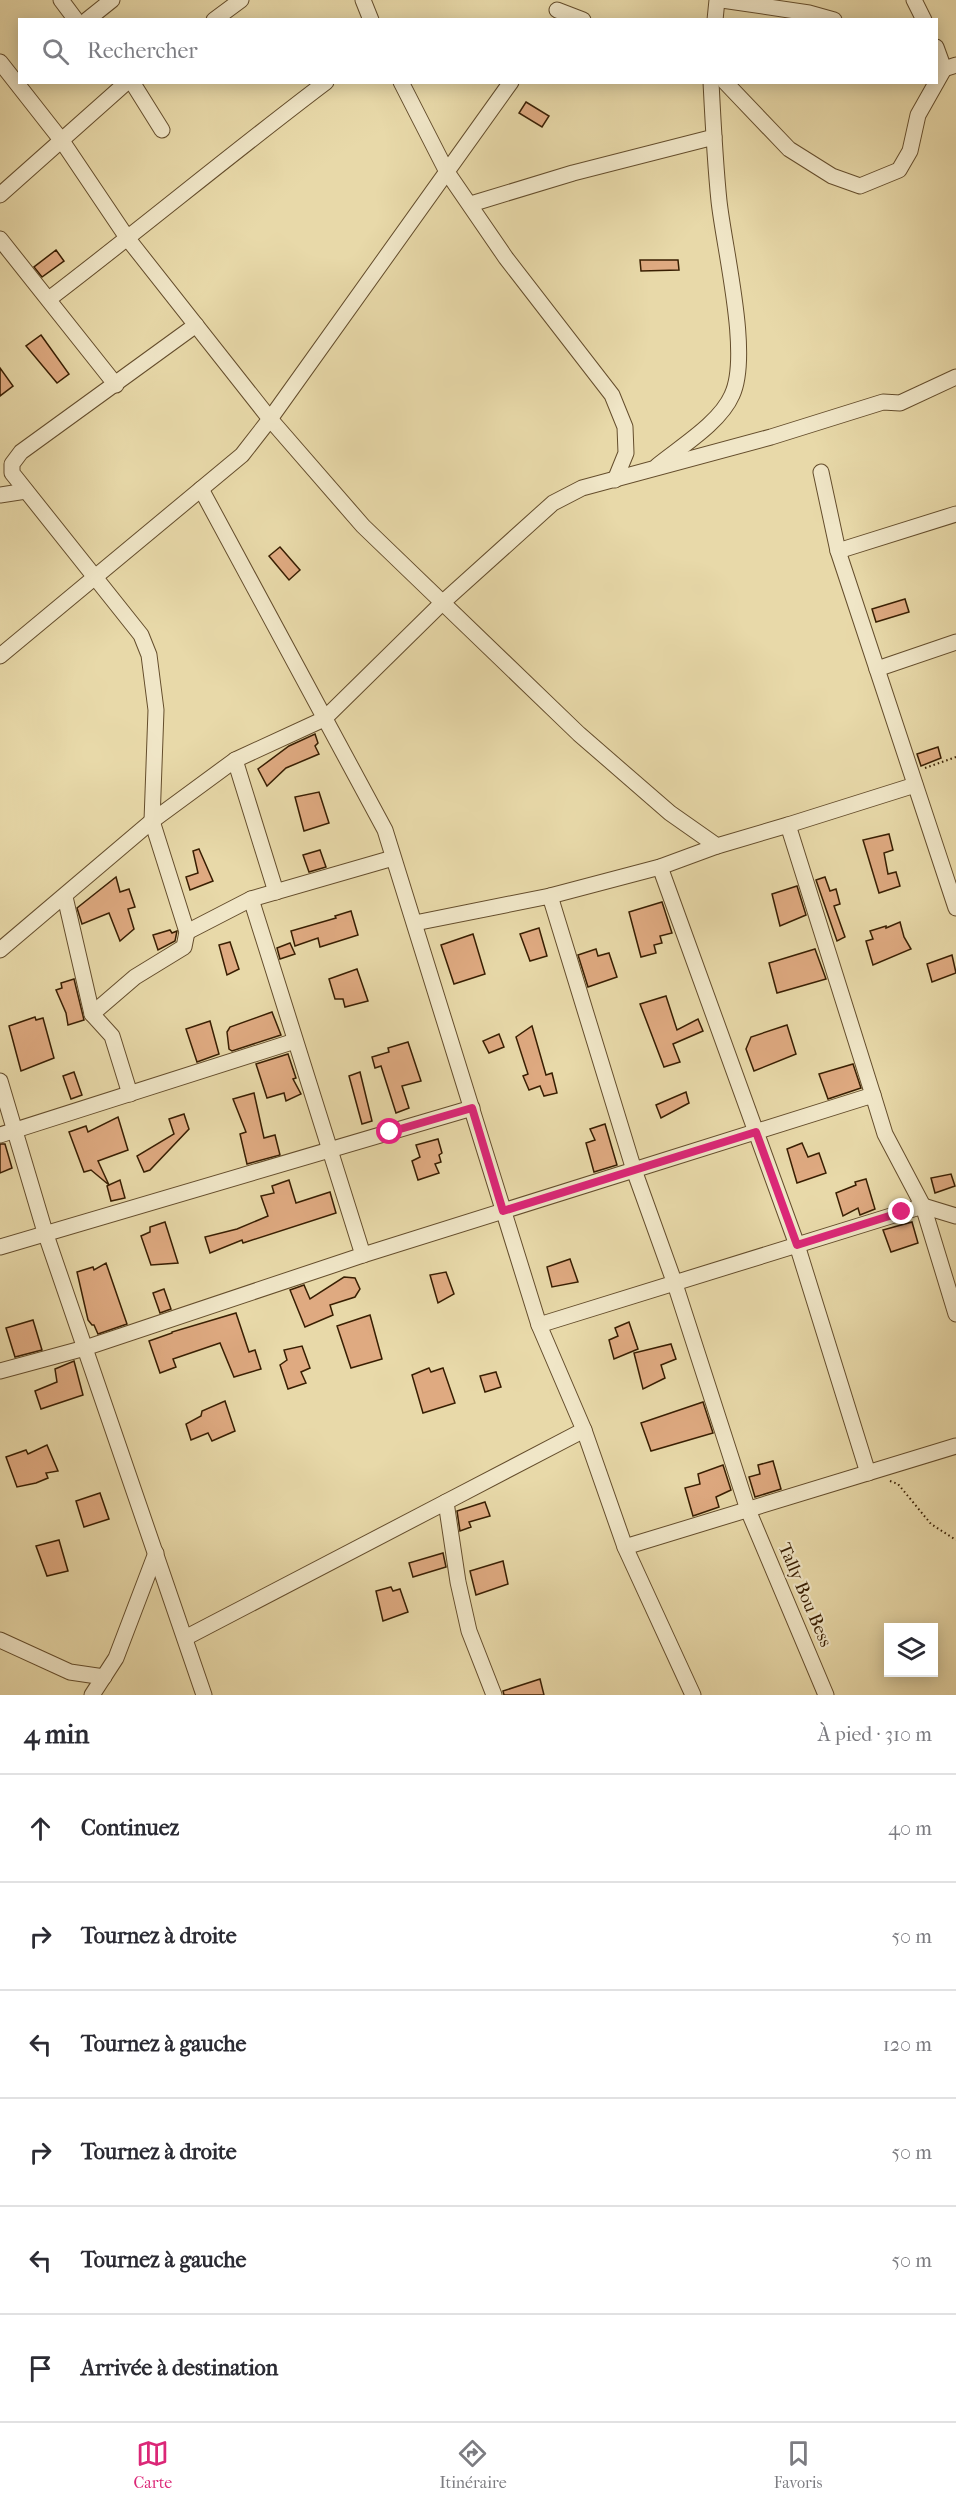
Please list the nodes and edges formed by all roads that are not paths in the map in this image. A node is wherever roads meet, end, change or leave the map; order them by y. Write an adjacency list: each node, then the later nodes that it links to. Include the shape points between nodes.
1 (61, 0): 9 (street)
2 (112, 0): 10 (street)
3 (241, 0): 11 (street)
4 (363, 0): 12 (street)
5 (717, 0): 14 (street)
6 (722, 0): 15 (street)
7 (914, 0): 16 (street)
8 (556, 10): 13 (street)
9 (74, 18)
10 (90, 18)
11 (217, 18)
12 (370, 18)
13 (578, 18)
14 (715, 18)
15 (827, 18)
16 (923, 18)
17 (938, 51): 19 (street)
18 (0, 62): 29 (street)
19 (950, 67): 26 (street, via 918,115 910,151 899,170 860,186 832,176 789,149)
20 (125, 84): 29 (street)
21 (133, 84): 27 (street)
22 (323, 84): 34 (street)
23 (402, 84): 30 (street)
24 (510, 84): 30 (street)
25 (711, 84): 28 (street)
26 (727, 84)
27 (162, 130)
28 (714, 137): 32 (street); 40 (street, via 739,342 737,382 717,417)
29 (62, 141): 31 (street); 34 (street)
30 (447, 172): 32 (street); 39 (street)
31 (0, 195)
32 (471, 204): 42 (street, via 506,258 612,395 625,427 626,444)
33 (0, 239): 35 (street)
34 (128, 239): 35 (street); 36 (street)
35 (49, 299): 38 (street)
36 (196, 325): 38 (street); 39 (street)
37 (956, 377): 40 (street, via 900,403 883,402)
38 (116, 385): 44 (street, via 21,452 12,464 12,473)
39 (270, 419): 43 (street, via 242,455); 49 (street, via 369,533)
40 (652, 470): 42 (street)
41 (821, 472): 47 (street)
42 (615, 480): 49 (street, via 582,488 553,503)
43 (201, 489): 48 (street); 53 (street)
44 (26, 491): 45 (street); 48 (street)
45 (0, 495)
46 (956, 514): 47 (street)
47 (838, 551): 52 (street)
48 (95, 578): 51 (street); 56 (street, via 141,635 149,655 156,710)
49 (442, 603): 53 (street); 58 (street, via 579,734 670,813)
50 (956, 642): 52 (street)
51 (0, 656)
52 (877, 669): 55 (street)
53 (324, 719): 54 (street); 59 (street, via 380,818)
54 (236, 760): 56 (street); 61 (street)
55 (913, 779): 57 (street); 65 (street)
56 (152, 821): 63 (street); 67 (street)
57 (788, 825): 58 (street); 73 (street)
58 (717, 846): 60 (street)
59 (393, 858): 61 (street); 66 (street)
60 (660, 867): 62 (street); 76 (street)
61 (276, 892): 64 (street)
62 (550, 896): 66 (street); 79 (street, Tally Bou Bess)
63 (66, 897): 68 (street); 69 (street)
64 (250, 899): 67 (street); 70 (street)
65 (956, 908)
66 (416, 923): 74 (street)
67 (187, 932): 69 (street, via 184,947 135,977)
68 (0, 950)
69 (92, 1014): 72 (street, via 111,1036)
70 (295, 1041): 72 (street); 78 (street)
71 (0, 1081): 75 (street)
72 (130, 1094): 75 (street)
73 (873, 1095): 76 (street); 80 (street, via 885,1134)
74 (472, 1108): 78 (street); 81 (street)
75 (16, 1130): 77 (street); 83 (street)
76 (756, 1132): 79 (street); 84 (street)
77 (0, 1135)
78 (330, 1149): 83 (street); 86 (street)
79 (634, 1170): 81 (street); 87 (street, Tally Bou Bess)
80 (923, 1206): 82 (street); 84 (street); 88 (street)
81 (503, 1211): 86 (street); 89 (street)
82 (956, 1216)
83 (45, 1232): 85 (street); 90 (street)
84 (797, 1245): 87 (street); 94 (street)
85 (0, 1246)
86 (363, 1256): 90 (street)
87 (675, 1284): 89 (street); 96 (street, Tally Bou Bess)
88 (956, 1314)
89 (539, 1325): 92 (street)
90 (85, 1348): 91 (street); 98 (street)
91 (0, 1371)
92 (584, 1430): 95 (street); 97 (street)
93 (956, 1446): 94 (street)
94 (868, 1473): 96 (street)
95 (446, 1502): 99 (street); 104 (street, via 469,1631)
96 (748, 1510): 97 (street); 106 (street, Tally Bou Bess)
97 (625, 1547): 105 (street)
98 (156, 1553): 99 (street); 101 (street, via 116,1658)
99 (185, 1638): 103 (street)
100 (0, 1640): 101 (street, via 70,1672)
101 (104, 1677): 102 (street)
102 (92, 1695)
103 (204, 1695)
104 (494, 1695)
105 (693, 1695)
106 (826, 1695)

